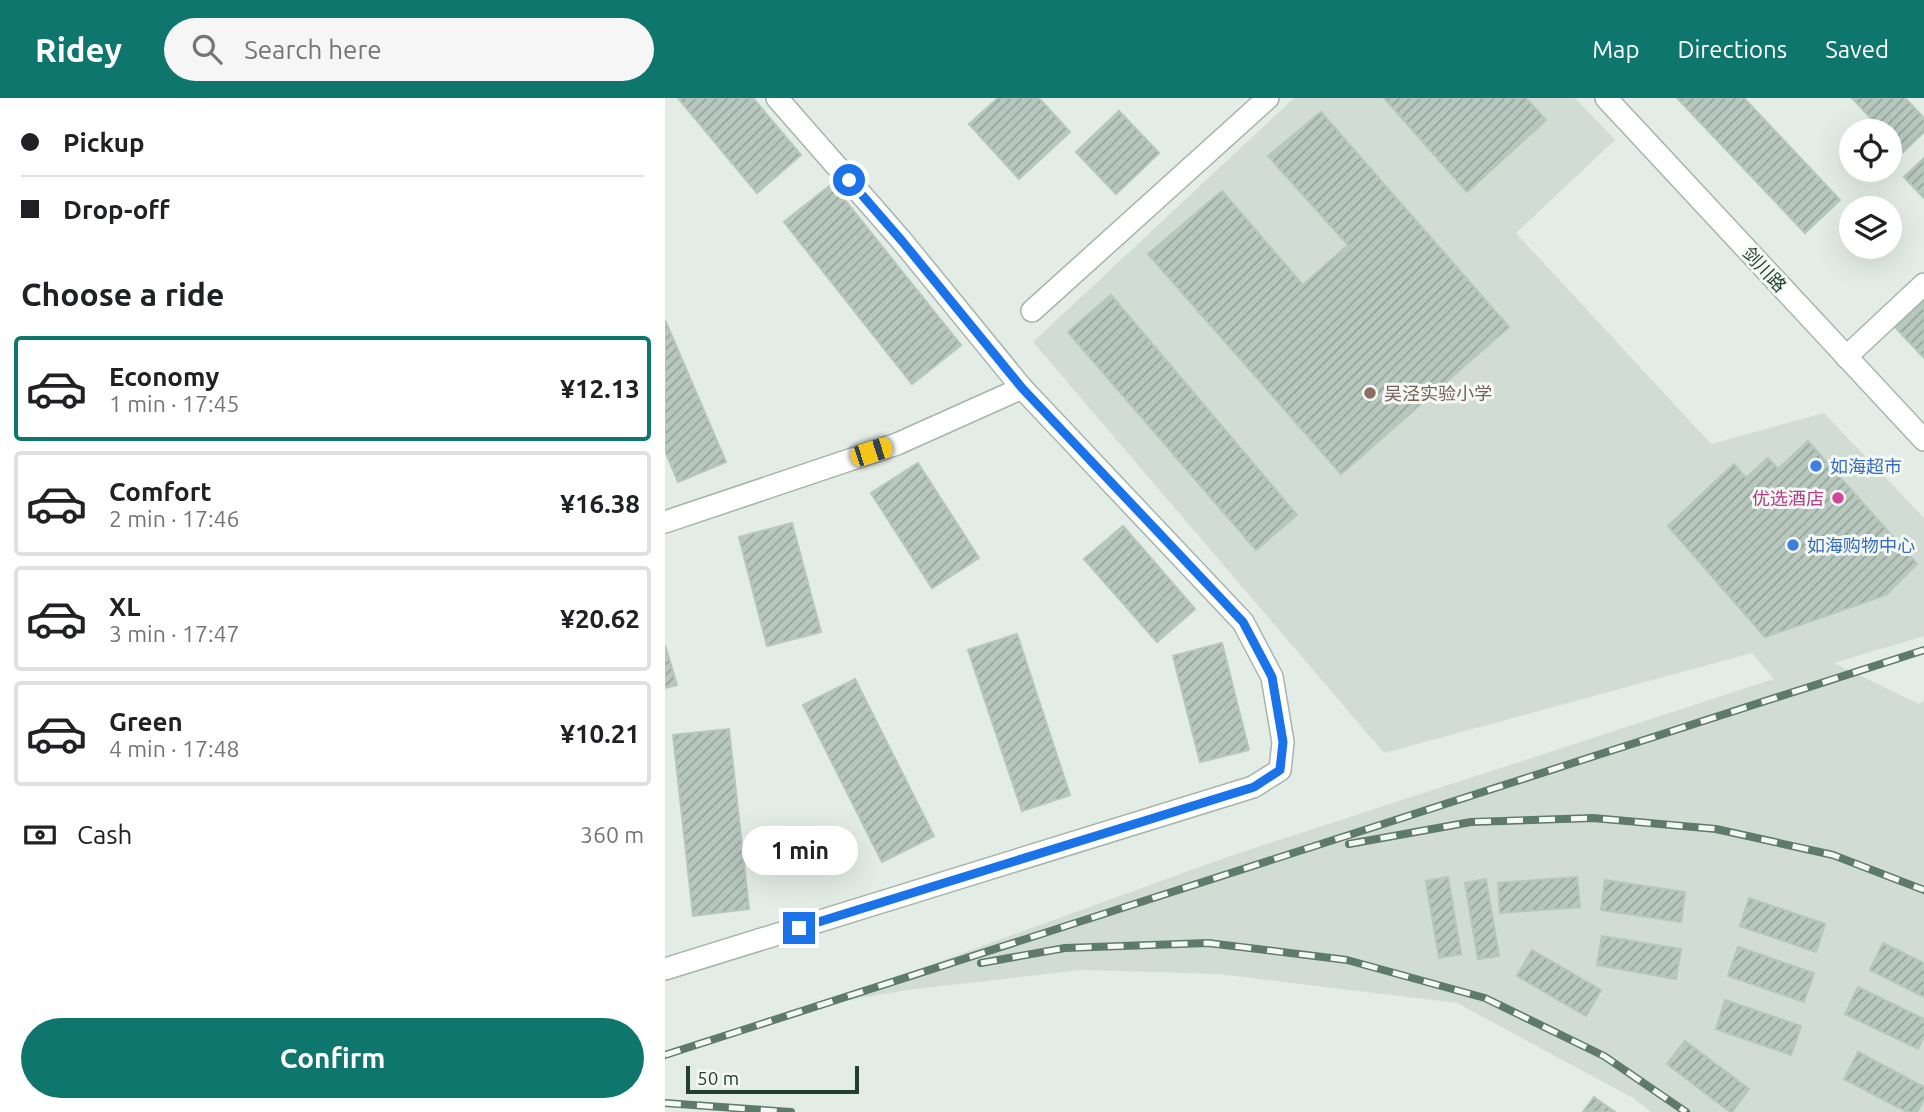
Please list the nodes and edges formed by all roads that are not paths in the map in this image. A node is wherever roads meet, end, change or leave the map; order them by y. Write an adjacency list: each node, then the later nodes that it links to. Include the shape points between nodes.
1 (777, 98): 7 (street)
2 (1268, 98): 5 (street)
3 (1606, 98): 6 (street, 剑川路)
4 (1924, 284): 6 (street)
5 (1032, 311)
6 (1846, 357): 8 (street, 剑川路)
7 (1022, 388): 9 (street, via 897,444); 10 (street, via 1243,622 1272,677 1283,742 1280,770 1254,787)
8 (1924, 440)
9 (665, 522)
10 (665, 969)

